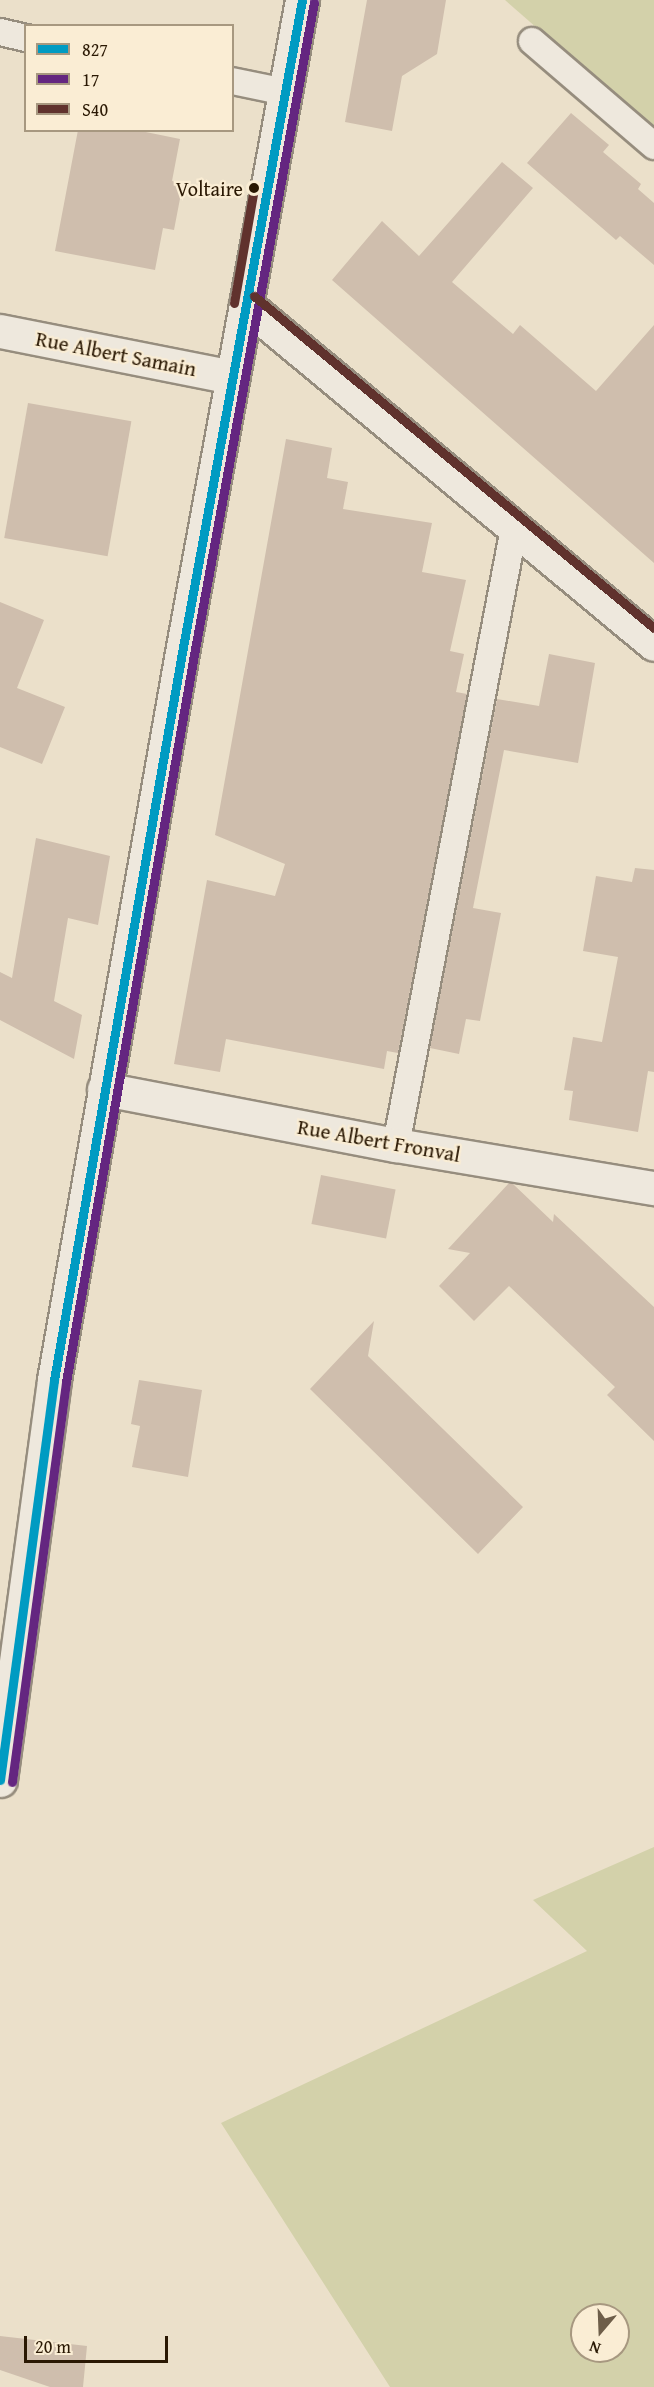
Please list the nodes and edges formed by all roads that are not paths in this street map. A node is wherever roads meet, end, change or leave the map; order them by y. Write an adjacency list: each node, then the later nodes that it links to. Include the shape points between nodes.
1 (302, 0): 6 (street)
2 (0, 32): 3 (lane)
3 (24, 38)
4 (532, 41): 7 (lane)
5 (234, 81): 6 (lane)
6 (285, 92): 8 (street)
7 (654, 146)
8 (246, 305): 10 (street); 11 (street)
9 (0, 331): 10 (street, Rue Albert Samain)
10 (232, 377): 13 (street)
11 (514, 528): 12 (street); 14 (lane)
12 (654, 644)
13 (104, 1089): 14 (street, Rue Albert Fronval); 16 (street, via 51,1401)
14 (396, 1145): 15 (street, Rue Albert Fronval)
15 (654, 1188)
16 (0, 1779)

